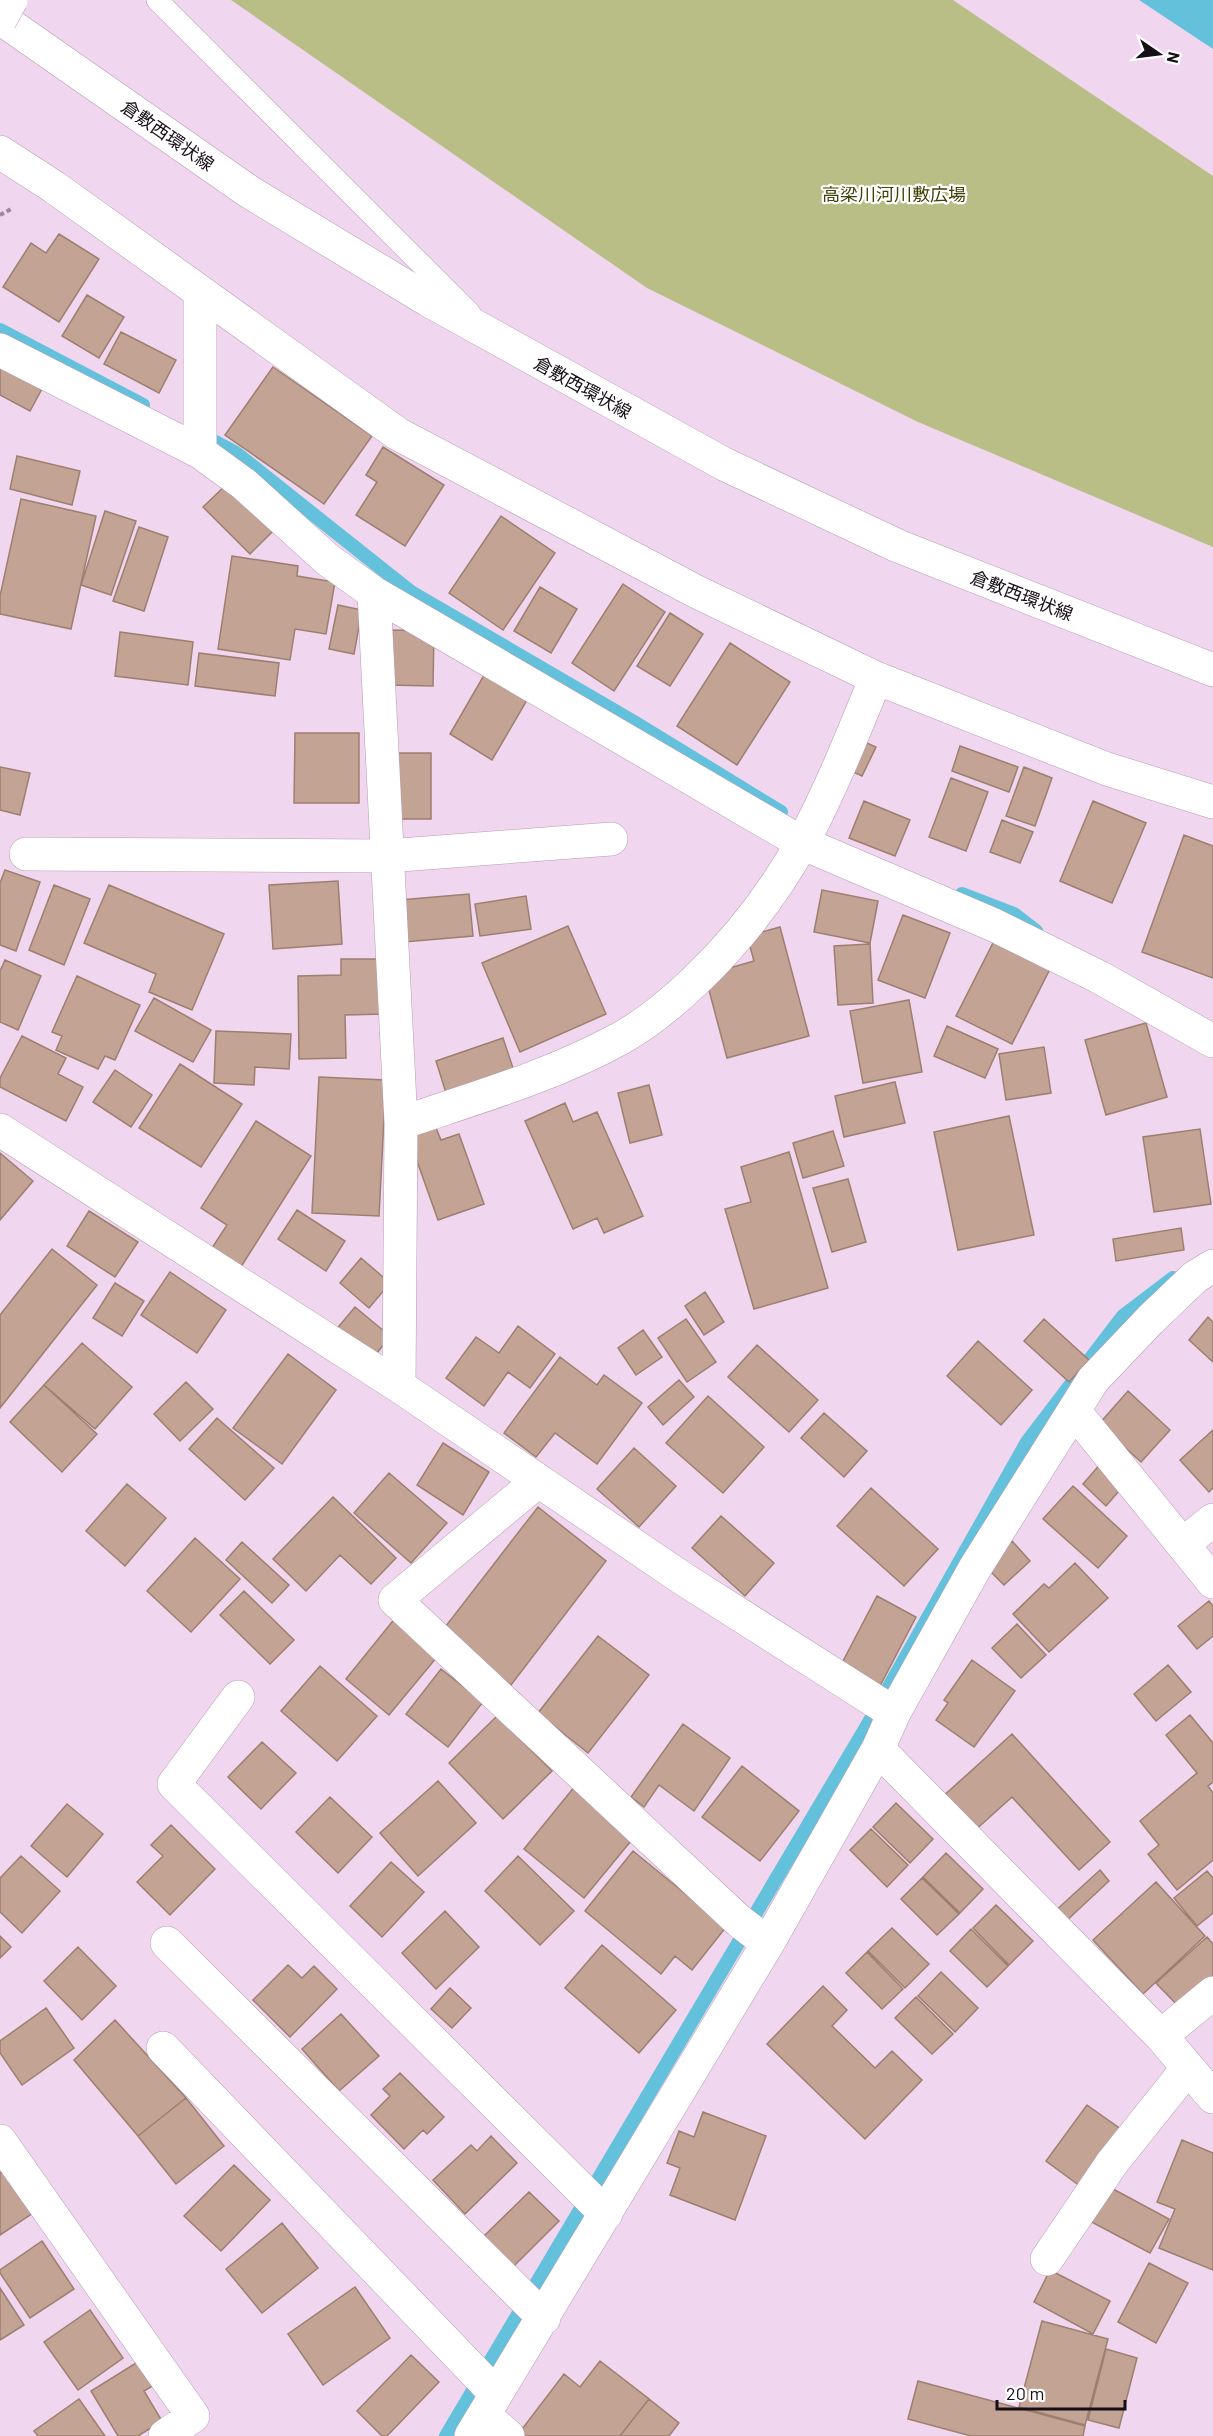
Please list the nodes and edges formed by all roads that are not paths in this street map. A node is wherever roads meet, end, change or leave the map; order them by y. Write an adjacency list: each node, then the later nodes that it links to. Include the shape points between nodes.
1 (11, 0): 3 (main road, bridge)
2 (157, 0): 6 (lane)
3 (0, 19): 6 (main road, 倉敷西環状線, via 248,190)
4 (0, 152): 5 (main road)
5 (200, 292): 8 (main road); 11 (main road, via 398,434 695,591)
6 (496, 339): 10 (main road, 倉敷西環状線, via 724,464 898,546)
7 (0, 350): 8 (main road)
8 (201, 439): 9 (main road, via 328,560)
9 (374, 593): 13 (main road); 16 (main road)
10 (1213, 670)
11 (876, 678): 12 (main road, via 1107,769); 13 (main road)
12 (1213, 802)
13 (807, 834): 17 (main road, via 1099,978); 18 (main road, via 757,913 725,952 675,999 623,1038 556,1070)
14 (611, 839): 16 (main road)
15 (26, 854): 16 (main road)
16 (387, 856): 18 (main road)
17 (1213, 1041)
18 (401, 1123): 21 (main road)
19 (0, 1130): 21 (main road)
20 (1213, 1266): 22 (main road, via 1195,1277 1150,1320 1093,1380)
21 (399, 1386): 23 (main road)
22 (1074, 1411): 25 (main road); 28 (main road)
23 (538, 1481): 28 (main road); 30 (main road, via 395,1600)
24 (1213, 1520): 25 (main road)
25 (1183, 1544): 26 (main road)
26 (1213, 1582)
27 (238, 1697): 38 (main road, via 174,1784)
28 (884, 1707): 29 (main road)
29 (878, 1749): 30 (main road); 33 (main road)
30 (753, 1932): 38 (main road)
31 (166, 1943): 40 (main road)
32 (1213, 1993): 33 (main road)
33 (1161, 2036): 35 (main road)
34 (163, 2048): 41 (main road)
35 (1187, 2069): 36 (main road); 39 (main road, via 1112,2163)
36 (1213, 2097)
37 (0, 2141): 42 (main road, via 193,2416)
38 (594, 2203): 40 (main road)
39 (1047, 2259)
40 (532, 2306): 41 (main road)
41 (482, 2401): 43 (main road)
42 (165, 2436)
43 (508, 2436)

